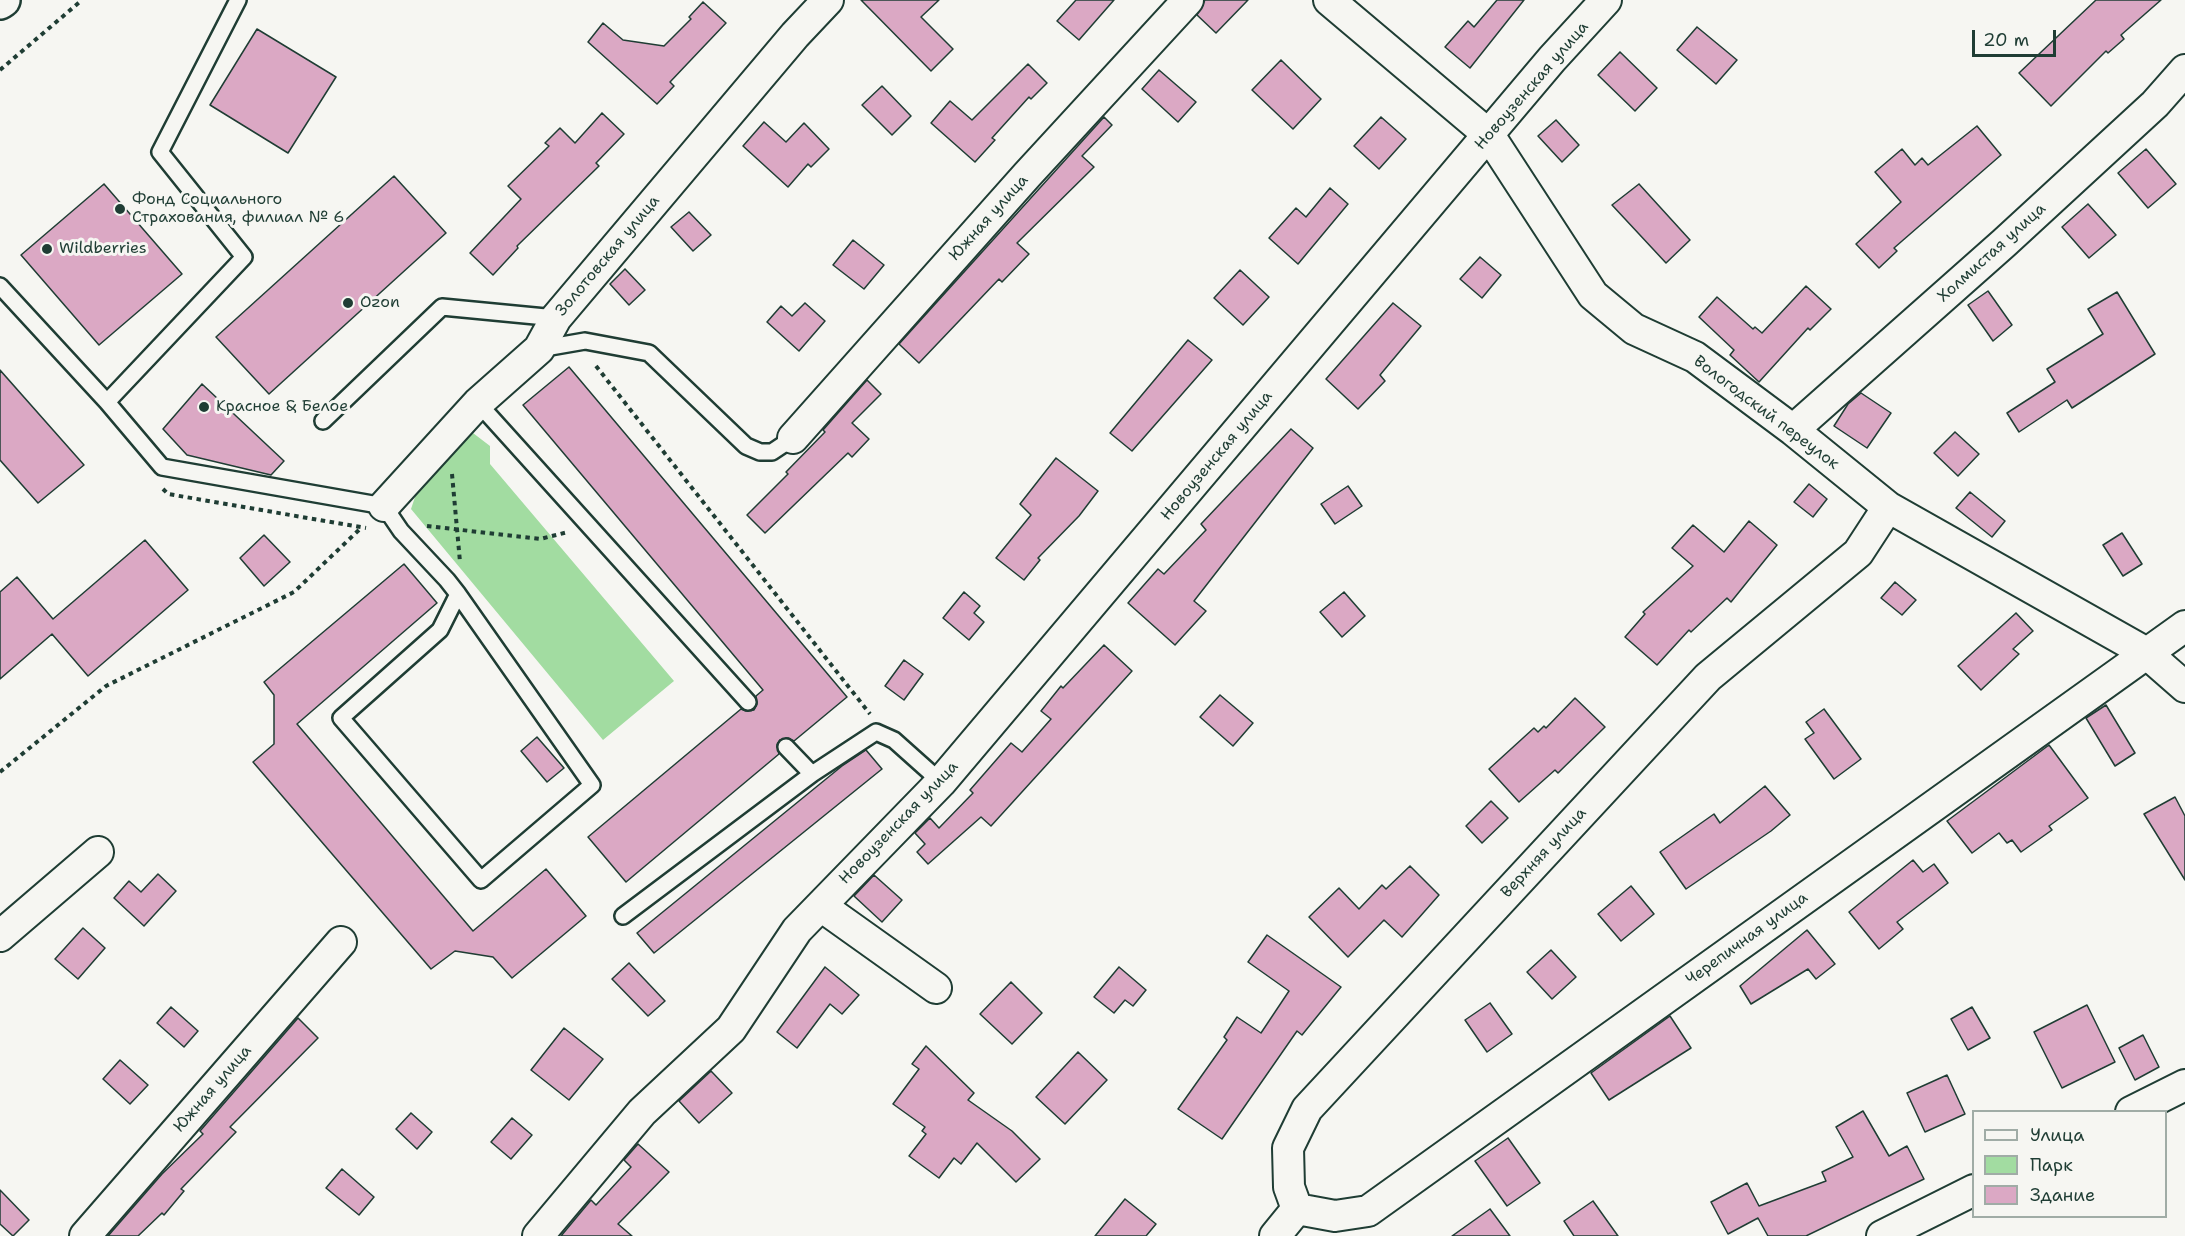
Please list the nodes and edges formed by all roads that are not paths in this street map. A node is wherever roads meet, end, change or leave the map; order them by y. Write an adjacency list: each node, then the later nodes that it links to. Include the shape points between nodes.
1 (238, 0): 11 (lane, via 160,152 244,256)
2 (828, 0): 9 (street, Золотовская улица)
3 (1188, 0): 15 (street, Южная улица)
4 (1329, 0): 7 (street, Вологодский переулок)
5 (1606, 0): 7 (street, Новоузенская улица)
6 (2185, 70): 14 (street, Холмистая улица, via 2155,104 2004,243)
7 (1489, 135): 14 (street, Вологодский переулок, via 1593,295 1634,329 1695,357); 25 (street, Новоузенская улица)
8 (0, 286): 11 (lane)
9 (556, 318): 10 (street, Золотовская улица); 13 (lane, via 442,307)
10 (539, 350): 12 (street, Золотовская улица); 15 (lane, via 577,342 618,345 649,353 746,446 772,453)
11 (108, 402): 16 (lane, via 162,467)
12 (478, 403): 16 (street, Золотовская улица); 22 (lane)
13 (323, 421)
14 (1793, 430): 17 (street, Вологодский переулок)
15 (793, 438)
16 (384, 506): 18 (lane)
17 (1888, 507): 20 (street, Вологодский переулок); 35 (street, Верхняя улица, via 1858,553 1708,677 1307,1109 1288,1149 1289,1187)
18 (455, 590): 18 (lane, via 440,630 341,718 481,880 592,784)
19 (2185, 626): 20 (street, Черепичная улица)
20 (2145, 652): 21 (street, Вологодский переулок); 35 (street, Черепичная улица, via 1368,1211 1335,1216)
21 (2185, 687)
22 (748, 702)
23 (786, 747): 24 (lane)
24 (812, 774): 25 (lane, via 876,732); 28 (lane)
25 (941, 782): 27 (street, Новоузенская улица)
26 (98, 852): 29 (street)
27 (821, 906): 31 (street); 37 (street, Новоузенская улица, via 797,930 731,1029 642,1112)
28 (624, 916)
29 (0, 936)
30 (341, 942): 36 (street, Южная улица)
31 (936, 988)
32 (2185, 1084): 33 (street)
33 (2135, 1110)
34 (1972, 1191): 39 (street)
35 (1297, 1209): 38 (street)
36 (85, 1236)
37 (538, 1236)
38 (1275, 1236)
39 (1882, 1236)

